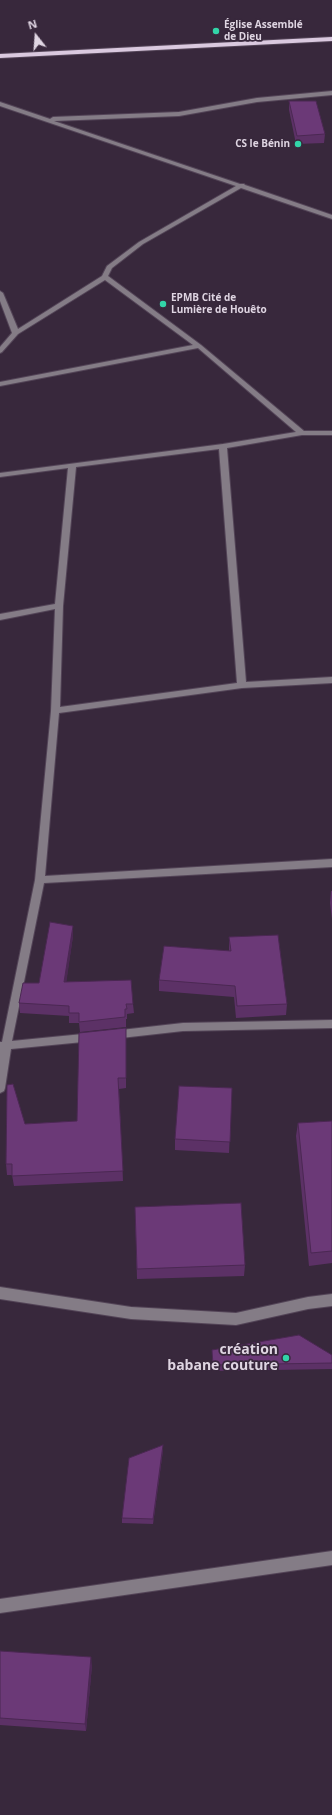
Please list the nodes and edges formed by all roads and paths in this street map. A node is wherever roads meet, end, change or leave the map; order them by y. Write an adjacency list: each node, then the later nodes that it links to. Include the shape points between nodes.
1 (332, 39): 2 (main road)
2 (0, 56)
3 (332, 93): 5 (street, via 257,100 179,114)
4 (0, 104): 5 (street)
5 (48, 120): 6 (street)
6 (242, 185): 7 (street); 8 (street, via 141,243 109,267)
7 (332, 217)
8 (105, 277): 10 (street); 11 (street)
9 (0, 293): 10 (street)
10 (16, 333): 12 (street)
11 (199, 346): 13 (street); 14 (street)
12 (0, 351)
13 (0, 384)
14 (302, 433): 15 (street); 16 (street)
15 (332, 433)
16 (224, 446): 17 (street); 22 (street)
17 (72, 466): 18 (street); 19 (street)
18 (0, 475)
19 (59, 606): 20 (street); 23 (street)
20 (0, 617)
21 (332, 680): 22 (street)
22 (242, 685): 23 (street)
23 (55, 711): 25 (street)
24 (332, 863): 25 (street)
25 (40, 880): 27 (street)
26 (332, 1024): 27 (street, via 183,1027)
27 (3, 1046): 28 (street)
28 (0, 1088)
29 (0, 1293): 30 (street, via 131,1313 236,1319)
30 (332, 1300)
31 (332, 1558): 32 (street)
32 (0, 1606)

